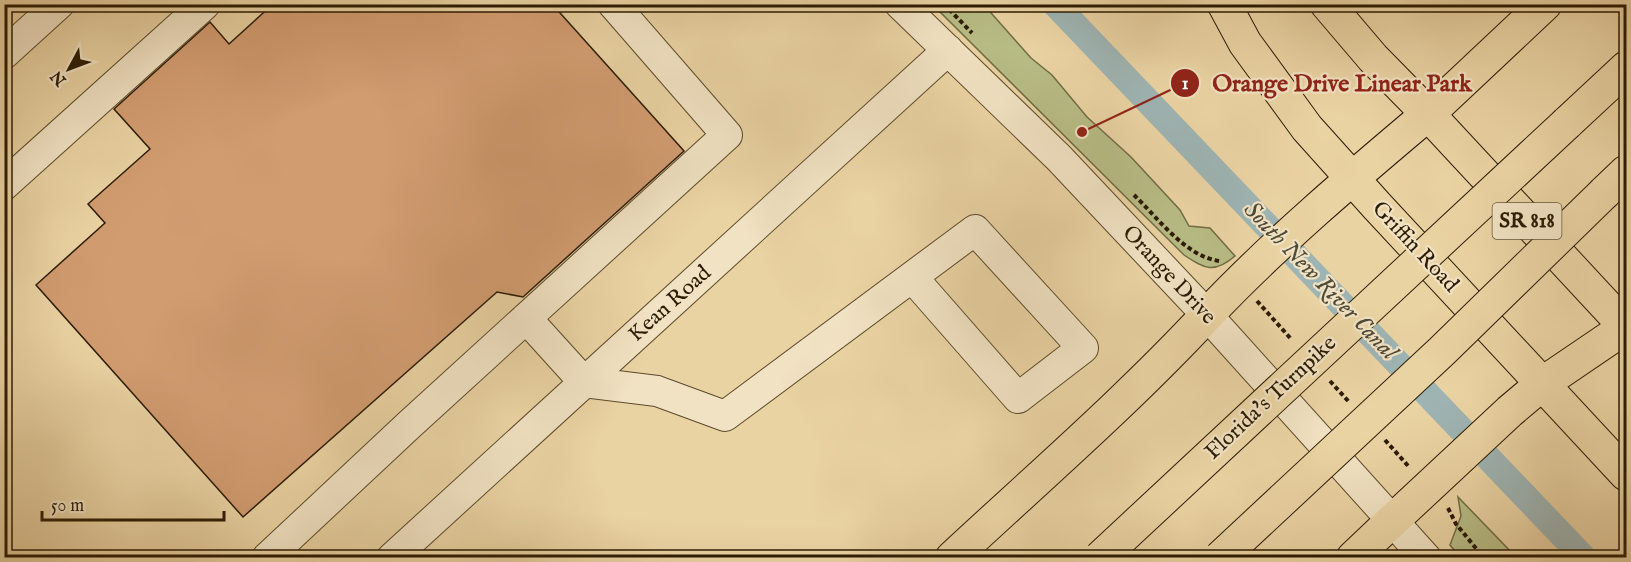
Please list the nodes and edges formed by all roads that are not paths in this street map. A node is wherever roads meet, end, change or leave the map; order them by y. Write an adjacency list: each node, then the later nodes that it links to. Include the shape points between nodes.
1 (59, 4): 9 (street)
2 (205, 4): 14 (street)
3 (613, 4): 17 (street, via 727,135)
4 (900, 4): 8 (street, Orange Drive)
5 (1224, 4): 12 (main road, Griffin Road, via 1245,43 1300,119)
6 (1327, 4): 11 (main road, SR 818, via 1372,58)
7 (1545, 4): 11 (main road)
8 (948, 50): 16 (street, Orange Drive, via 1059,158); 19 (street, Kean Road)
9 (4, 54)
10 (1626, 68): 26 (main road, Florida's Turnpike, bridge)
11 (1428, 114): 12 (main road); 18 (main road, SR 818)
12 (1353, 178): 16 (main road, via 1320,207 1250,286); 20 (main road, Griffin Road)
13 (1615, 182): 27 (main road, bridge, via 1442,351)
14 (4, 185)
15 (912, 277): 15 (street, via 1018,398 1083,348 975,230); 19 (street, via 725,416 657,391)
16 (1207, 315): 22 (street, Orange Drive); 25 (main road, via 1170,355)
17 (526, 318): 19 (street); 23 (street)
18 (1626, 327): 20 (main road)
19 (584, 382): 24 (street, Kean Road)
20 (1542, 384): 21 (main road, Griffin Road); 22 (main road, via 1426,475)
21 (1626, 474)
22 (1392, 521): 28 (main road); 29 (street, Orange Drive)
23 (267, 558)
24 (392, 558)
25 (952, 558)
26 (1100, 558)
27 (1220, 558)
28 (1353, 558)
29 (1426, 558)

